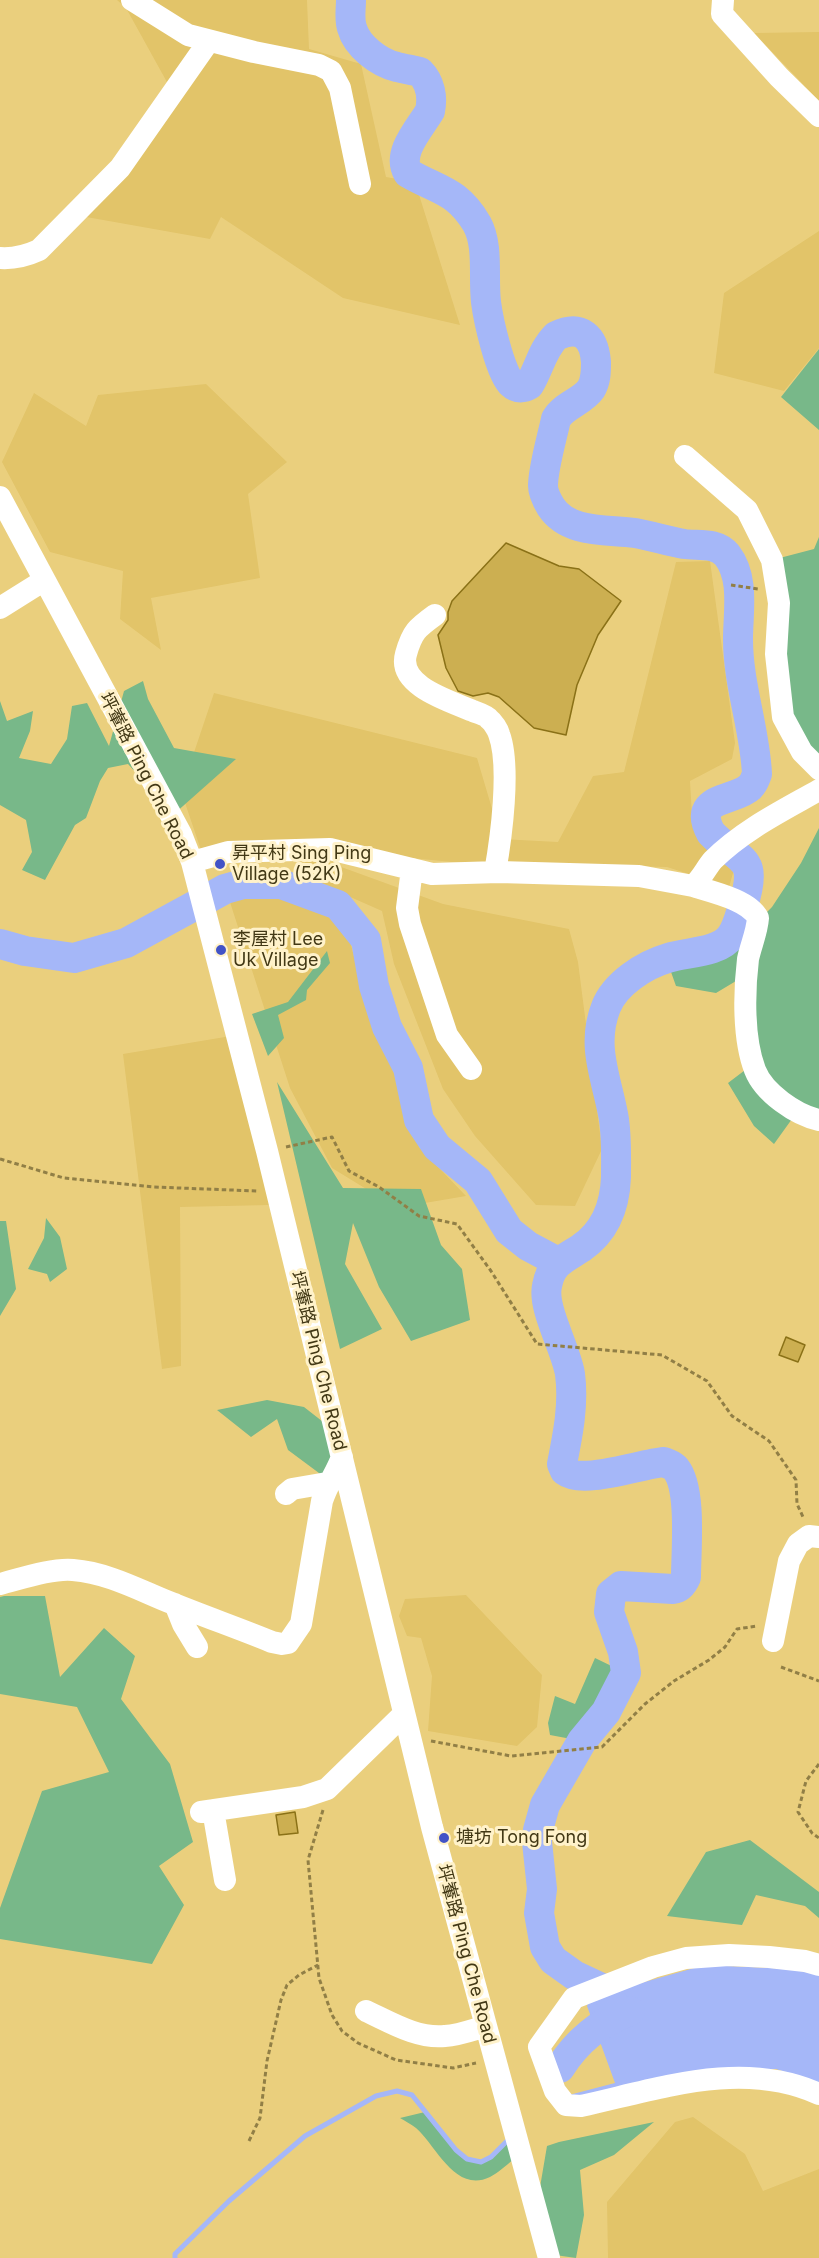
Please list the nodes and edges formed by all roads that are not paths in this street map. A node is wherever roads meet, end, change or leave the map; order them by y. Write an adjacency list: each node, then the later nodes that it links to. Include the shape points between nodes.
1 (132, 0): 3 (street, via 188,34)
2 (723, 0): 4 (street, via 722,14)
3 (209, 40): 5 (street, via 331,71 340,88); 6 (street, via 120,168 39,250 25,257)
4 (819, 116)
5 (360, 184)
6 (0, 258)
7 (685, 456): 12 (street, via 747,510 772,560 779,603 776,654 783,717 802,752)
8 (0, 497): 9 (street, 坪輋路 Ping Che Road)
9 (44, 581): 10 (street); 14 (street, 坪輋路 Ping Che Road, via 181,834)
10 (0, 608)
11 (435, 615): 16 (street, via 412,636 405,669 409,678 438,696 489,718 499,734 504,775)
12 (819, 769)
13 (819, 790): 17 (street, via 745,833 717,856)
14 (193, 866): 15 (street, via 228,852 330,849); 20 (street, 坪輋路 Ping Che Road)
15 (412, 869): 16 (street, via 432,874); 18 (street, via 407,908 410,924 447,1035)
16 (495, 872): 17 (street, via 639,876)
17 (693, 886): 19 (street, via 754,910 758,918 746,974 747,1041 756,1072 792,1110)
18 (471, 1069)
19 (819, 1120)
20 (342, 1457): 21 (street); 28 (street, 坪輋路 Ping Che Road)
21 (327, 1483): 22 (street); 25 (street, via 301,1624 288,1643 272,1642)
22 (286, 1494)
23 (814, 1537): 26 (street, via 798,1544 789,1561)
24 (0, 1584): 25 (street, via 70,1570 130,1584)
25 (175, 1604): 27 (street)
26 (775, 1632)
27 (197, 1647)
28 (404, 1714): 29 (street, via 331,1786 303,1797 207,1811); 32 (street, 坪輋路 Ping Che Road)
29 (225, 1880)
30 (819, 1965): 33 (street, via 729,1955 686,1958 653,1967 574,1998 539,2047 555,2091 566,2105 581,2106 734,2076 788,2082)
31 (366, 2011): 32 (street, via 405,2029 443,2037)
32 (486, 2026): 34 (street, 坪輋路 Ping Che Road)
33 (819, 2094)
34 (549, 2258)

